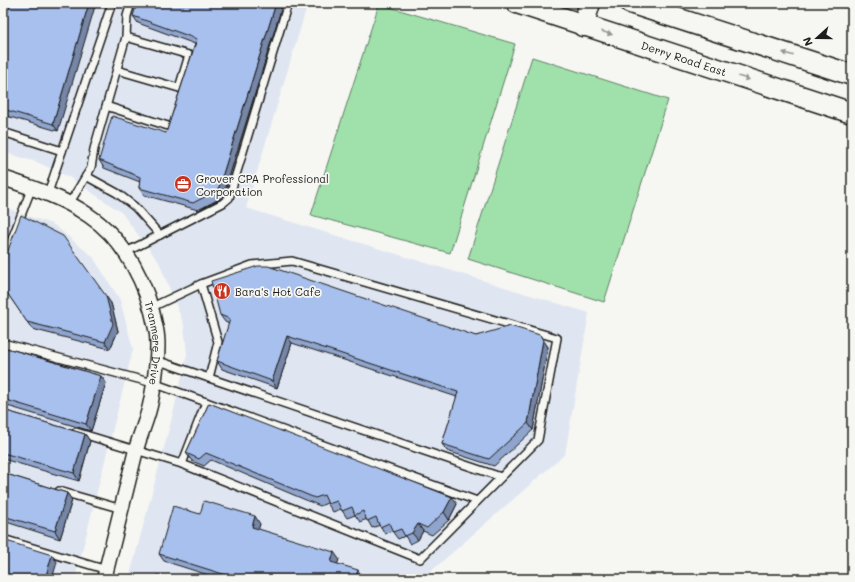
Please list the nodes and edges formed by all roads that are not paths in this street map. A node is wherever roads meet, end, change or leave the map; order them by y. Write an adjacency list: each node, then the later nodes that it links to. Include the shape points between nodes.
1 (112, 3): 15 (lane)
2 (131, 3): 8 (lane, via 127,16)
3 (288, 3): 21 (lane, via 229,198)
4 (516, 3): 7 (main road, Derry Road East)
5 (590, 3): 7 (main road)
6 (630, 3): 10 (main road, one-way to 6)
7 (583, 26): 12 (main road, Derry Road East, one-way to 12)
8 (126, 37): 9 (lane); 9 (lane, via 189,56 179,88)
9 (117, 70): 11 (lane)
10 (852, 75)
11 (106, 106): 13 (lane); 16 (lane, via 91,168)
12 (852, 113)
13 (171, 127)
14 (3, 132): 15 (lane)
15 (62, 151): 19 (lane)
16 (86, 176): 20 (lane); 21 (lane, via 117,193 135,207)
17 (3, 178): 18 (street, Tranmere Drive)
18 (32, 187): 19 (street, Tranmere Drive); 23 (lane)
19 (48, 193): 20 (street, Tranmere Drive)
20 (69, 204): 22 (street, Tranmere Drive, via 89,215 117,241)
21 (160, 234): 22 (lane)
22 (124, 252): 25 (street, Tranmere Drive, via 144,284)
23 (3, 262)
24 (201, 284): 25 (lane); 28 (lane, via 218,342); 34 (lane, via 252,265 292,261 558,338 538,440)
25 (150, 308): 27 (street, Tranmere Drive, via 156,330)
26 (3, 343): 29 (lane)
27 (156, 360): 28 (lane); 29 (street, Tranmere Drive)
28 (209, 378): 34 (lane)
29 (154, 383): 30 (lane); 32 (street, Tranmere Drive, via 151,402)
30 (206, 402): 33 (lane); 36 (lane)
31 (70, 430): 32 (lane)
32 (136, 450): 33 (lane); 37 (street, Tranmere Drive)
33 (182, 464): 36 (lane, via 420,559)
34 (501, 477): 36 (lane)
35 (48, 488): 37 (lane)
36 (478, 501)
37 (123, 509): 39 (street, Tranmere Drive)
38 (3, 539): 39 (lane)
39 (105, 574)

